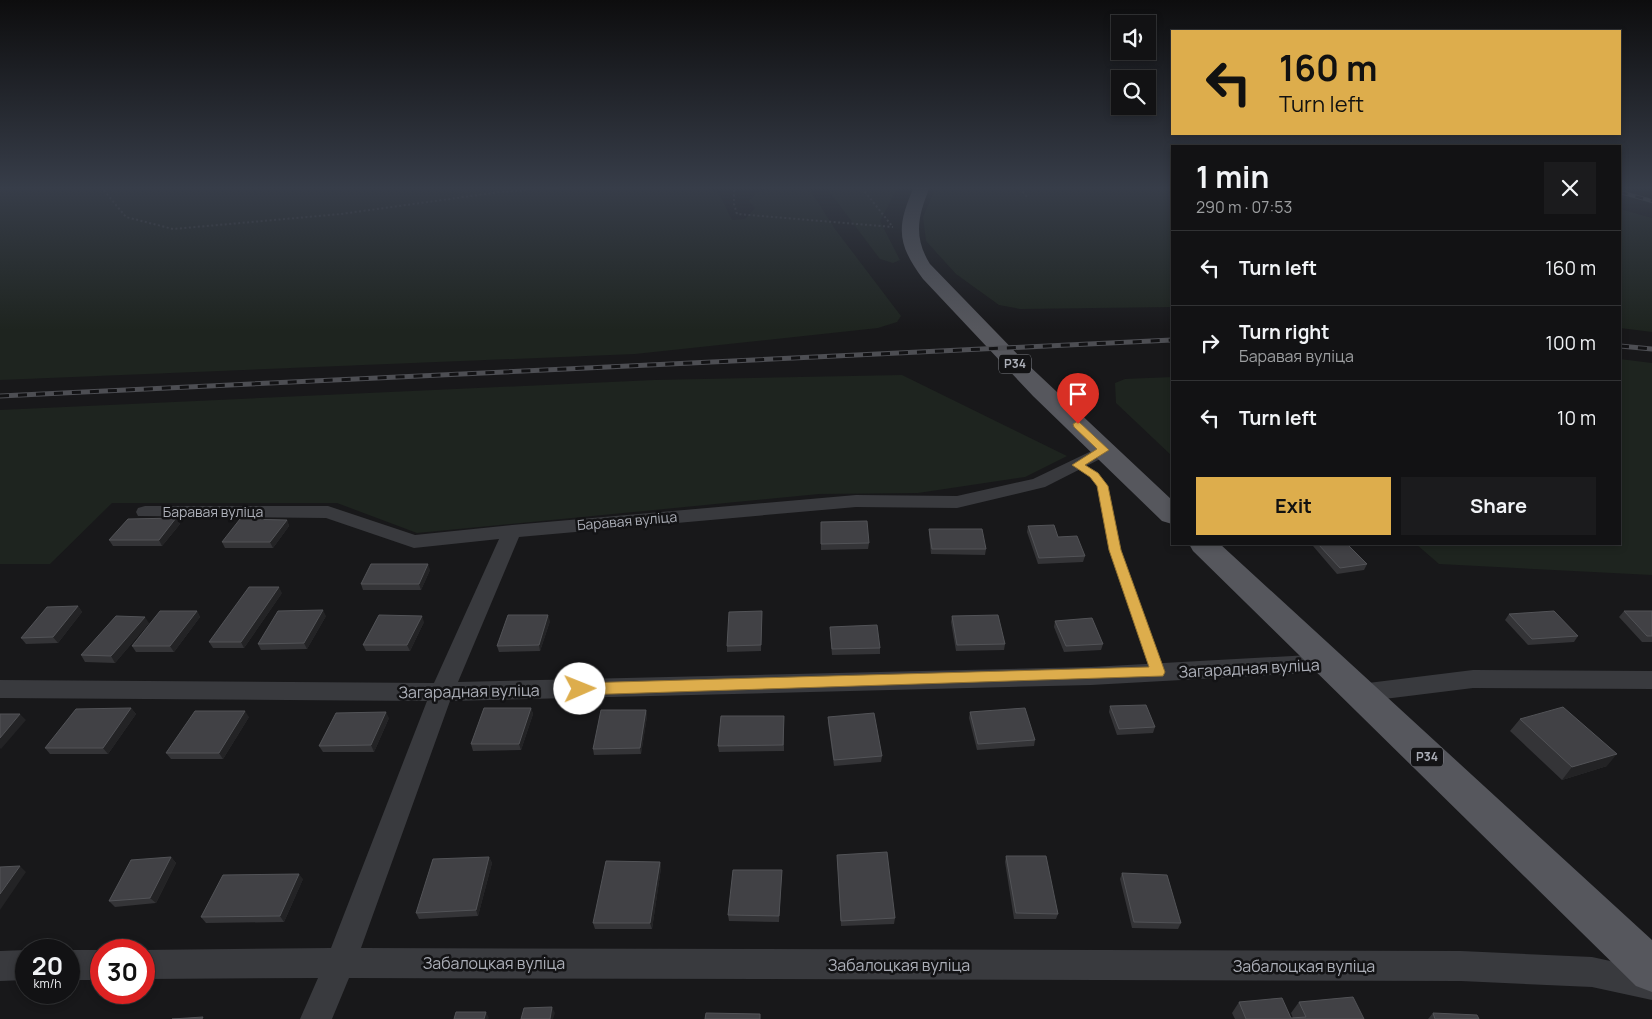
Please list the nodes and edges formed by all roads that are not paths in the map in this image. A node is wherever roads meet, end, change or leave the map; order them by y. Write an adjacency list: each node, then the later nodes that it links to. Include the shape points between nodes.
1 (905, 235): 2 (main road, Р34, via 929,273 998,349)
2 (1104, 450): 3 (street, Баравая вуліца); 5 (main road, Р34)
3 (1078, 465): 6 (street, Баравая вуліца, via 1039,483 957,502 856,500); 9 (lane, via 1094,475 1102,486 1115,550)
4 (145, 512): 6 (street, Баравая вуліца, via 328,512 414,542)
5 (1171, 514)
6 (512, 531): 12 (street)
7 (1204, 545): 8 (main road, Р34)
8 (1328, 663): 9 (street, Загарадная вуліца); 13 (main road, Р34)
9 (1158, 672): 12 (street, Загарадная вуліца)
10 (1652, 680): 13 (street, via 1473,679)
11 (0, 689): 12 (street, Загарадная вуліца)
12 (442, 692): 14 (street)
13 (1360, 693): 18 (main road, Р34)
14 (340, 963): 15 (street, Забалоцкая вуліца); 19 (street, Забалоцкая вуліца, via 1461,966 1592,972); 20 (street)
15 (155, 964)
16 (15, 965): 17 (street)
17 (0, 966)
18 (1652, 970)
19 (1652, 985)
20 (316, 1019)

